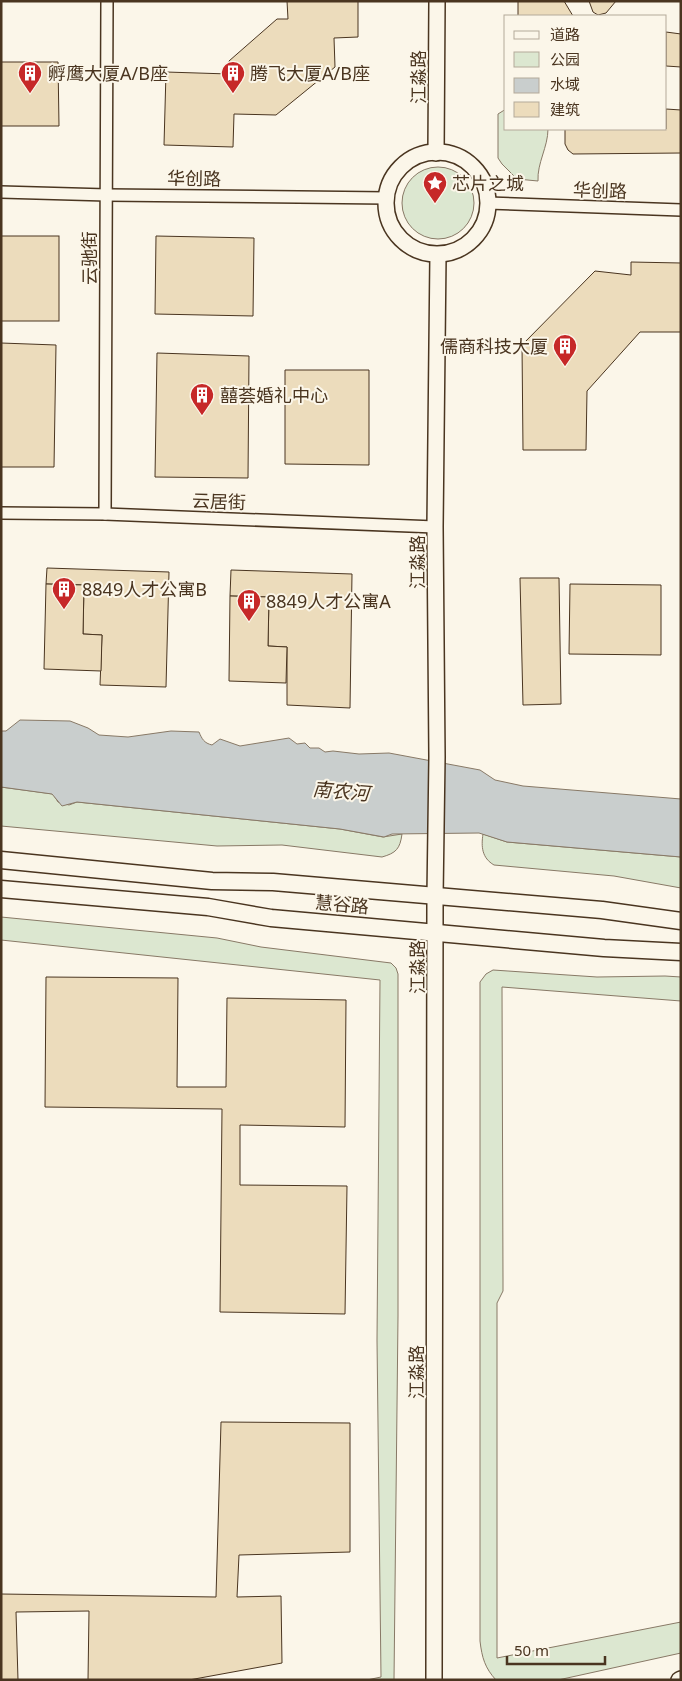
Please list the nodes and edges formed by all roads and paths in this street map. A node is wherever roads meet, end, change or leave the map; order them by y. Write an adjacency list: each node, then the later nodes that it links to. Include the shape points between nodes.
1 (107, 1): 5 (street, 云驰街)
2 (437, 1): 3 (street, 江淼路)
3 (436, 153): 6 (street, via 417,156 403,165 392,179); 7 (street, via 463,160 476,170 484,184)
4 (1, 192): 5 (street, 华创路)
5 (107, 195): 6 (street, 华创路); 11 (street, 云驰街)
6 (387, 198): 9 (street, via 387,213 393,230 420,252)
7 (488, 203): 8 (street, 华创路); 9 (street, via 481,230 470,242 455,251)
8 (681, 210)
9 (438, 255): 12 (street, 江淼路)
10 (1, 513): 11 (street, 云居街)
11 (105, 514): 12 (street, 云居街)
12 (435, 526): 15 (street, 江淼路, via 438,757)
13 (1, 860): 15 (main road, 慧谷路, via 212,881 273,882)
14 (1, 889): 17 (main road, 慧谷路, via 208,906 271,918)
15 (434, 897): 16 (main road, 慧谷路, via 602,910); 17 (street, 江淼路)
16 (681, 920)
17 (436, 932): 18 (main road, 慧谷路); 19 (street, 江淼路)
18 (681, 952)
19 (434, 1680)

